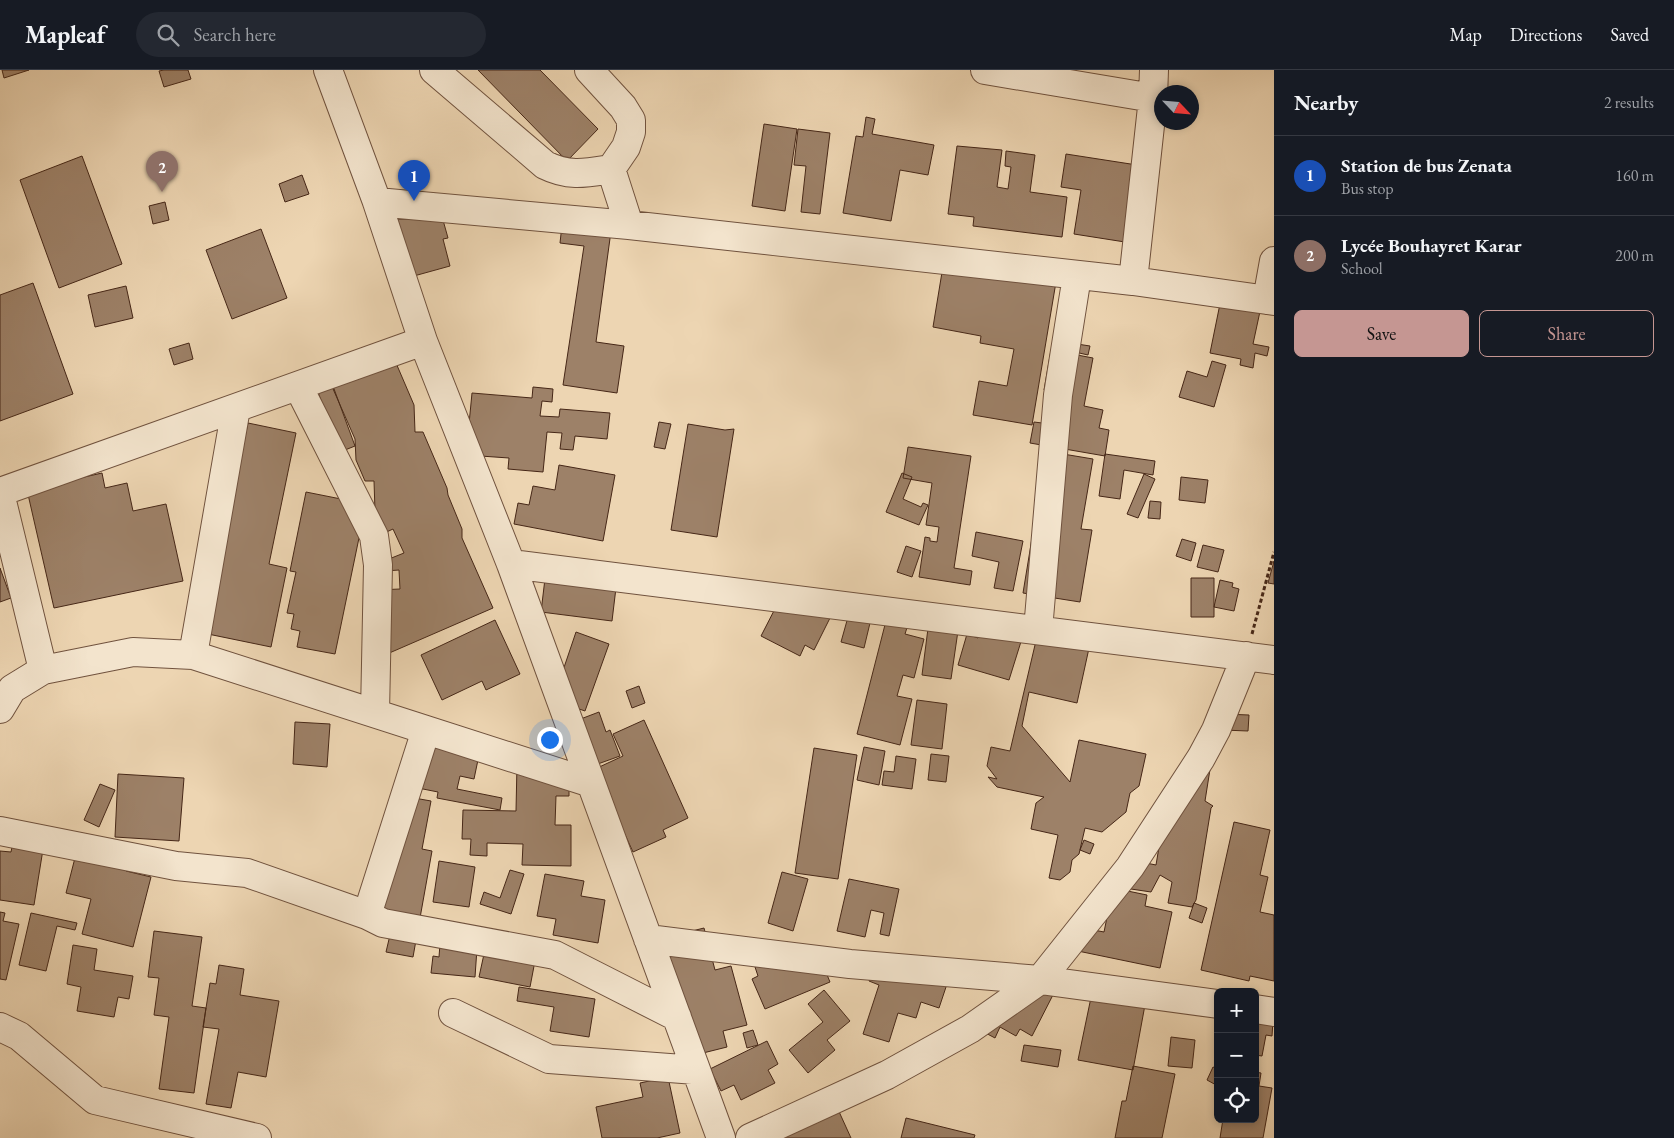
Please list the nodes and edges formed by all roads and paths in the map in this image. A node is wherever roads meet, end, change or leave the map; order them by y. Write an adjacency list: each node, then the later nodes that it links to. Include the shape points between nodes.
1 (328, 70): 8 (street)
2 (434, 70): 7 (street, via 545,165 558,172 573,173)
3 (589, 70): 7 (street, via 624,107 631,120 626,147)
4 (985, 70): 6 (street)
5 (1154, 70): 6 (street)
6 (1153, 98): 12 (street)
7 (612, 169): 9 (street)
8 (377, 202): 9 (street); 14 (street)
9 (629, 225): 11 (street)
10 (1274, 261): 13 (street)
11 (1077, 276): 12 (street); 20 (street, via 1058,396)
12 (1133, 282): 13 (street)
13 (1271, 300)
14 (423, 341): 15 (street); 19 (street)
15 (298, 386): 16 (street); 26 (street, via 374,536 378,565)
16 (236, 408): 17 (street); 21 (street)
17 (0, 493): 24 (street)
18 (1274, 552): 22 (path)
19 (511, 564): 20 (street); 28 (street)
20 (1038, 630): 22 (street)
21 (193, 655): 24 (street, via 133,652); 26 (street)
22 (1246, 656): 23 (street); 32 (street, via 1201,758 1130,867)
23 (1274, 660)
24 (44, 670): 25 (street)
25 (4, 696)
26 (375, 713): 27 (street)
27 (426, 730): 28 (street); 30 (street)
28 (591, 783): 31 (street)
29 (0, 831): 30 (street, via 176,866 247,873)
30 (367, 915): 37 (street, via 384,923 555,955)
31 (648, 939): 32 (street, via 850,964); 37 (street)
32 (1040, 980): 33 (street); 42 (street, via 970,1029 887,1074)
33 (1214, 1003)
34 (1259, 1010): 35 (street)
35 (1274, 1012)
36 (453, 1013): 39 (street, via 549,1059)
37 (677, 1018): 39 (street)
38 (0, 1027): 40 (street, via 19,1036 95,1100)
39 (696, 1070): 41 (street)
40 (257, 1138)
41 (721, 1138)
42 (750, 1138)

